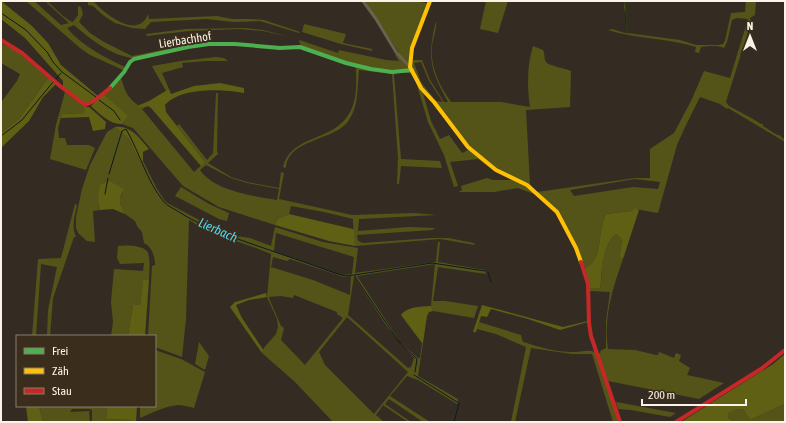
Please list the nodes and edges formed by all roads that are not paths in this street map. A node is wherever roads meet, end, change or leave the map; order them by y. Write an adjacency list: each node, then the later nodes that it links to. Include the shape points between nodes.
1 (363, 1): 5 (street)
2 (430, 1): 4 (street, via 412,48)
3 (1, 40): 6 (street, Lierbachhof, via 22,53 85,105 95,101 134,59 199,45 300,47 371,69 392,72)
4 (411, 61): 5 (street); 6 (street)
5 (405, 62): 6 (street)
6 (411, 69): 8 (street, via 421,88 468,147 496,170 527,185 557,212 576,248 584,272 589,293 589,324)
7 (785, 350): 9 (street, via 761,369)
8 (620, 422)
9 (676, 422)

